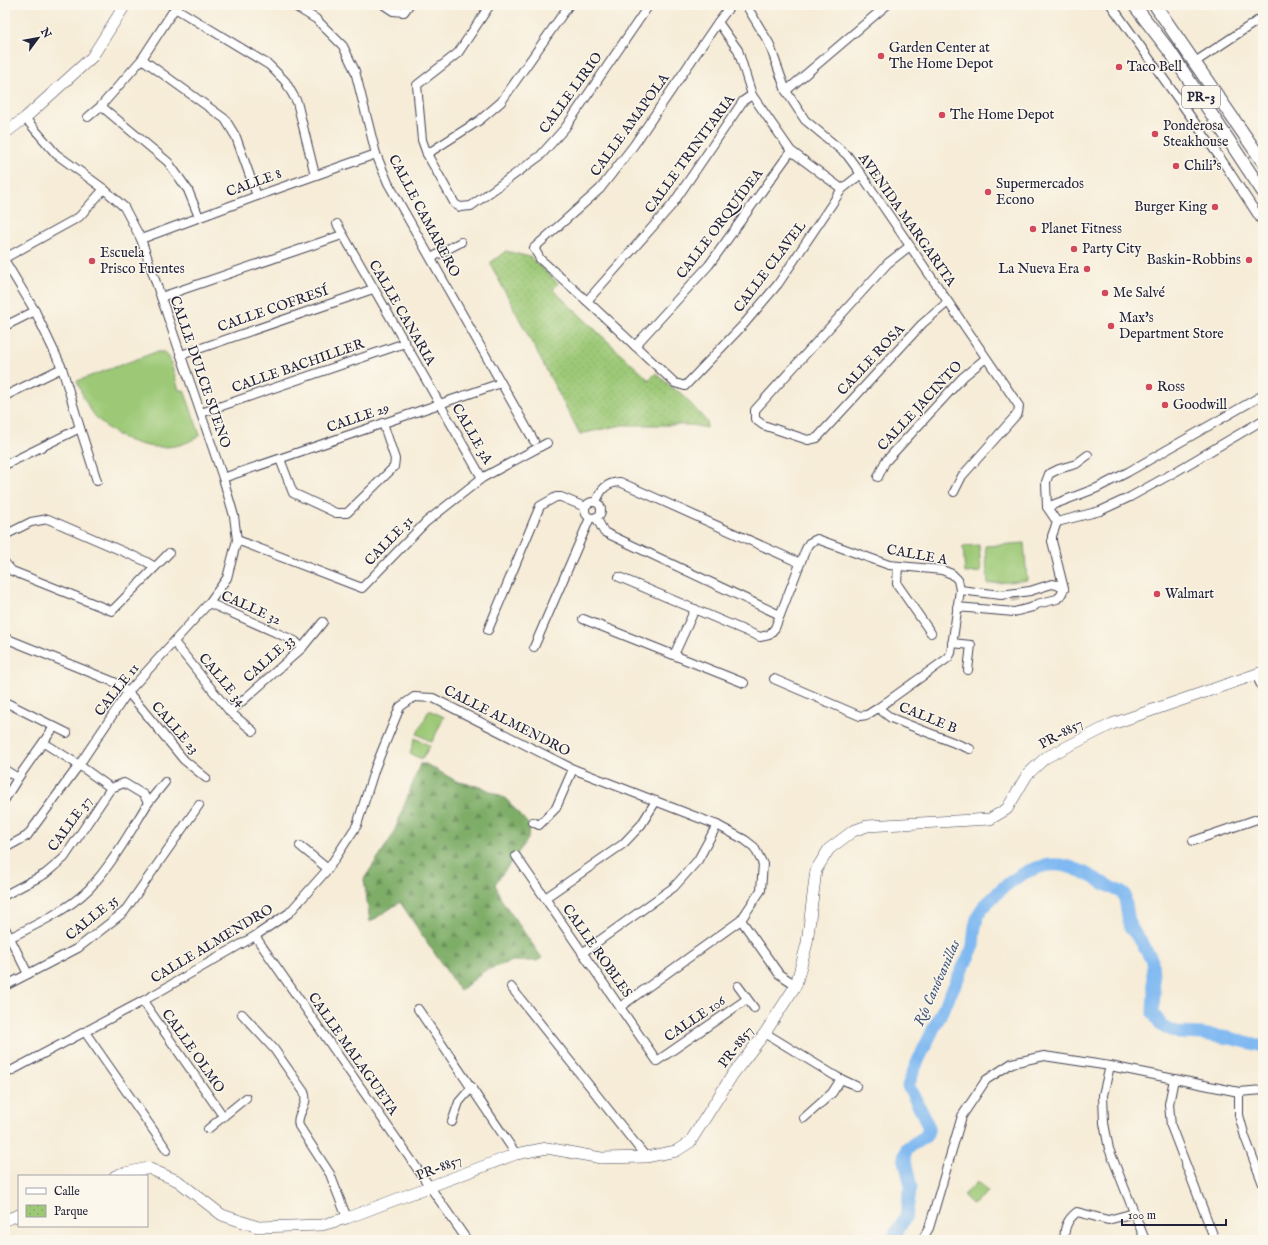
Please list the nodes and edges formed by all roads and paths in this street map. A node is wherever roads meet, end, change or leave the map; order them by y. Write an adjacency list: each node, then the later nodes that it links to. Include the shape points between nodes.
1 (125, 5): 23 (street, via 92,57)
2 (293, 5): 26 (street, CALLE CAMARERO, via 316,19 343,46 355,71)
3 (384, 5): 4 (street, via 393,11 404,12)
4 (409, 5)
5 (490, 5): 27 (street, via 458,53 417,85 422,140)
6 (569, 5): 27 (street, via 501,102 480,120)
7 (649, 5): 27 (street, CALLE LIRIO, via 565,128 540,156 471,206 460,207 455,204)
8 (731, 5): 16 (street, CALLE AMAPOLA)
9 (746, 5): 19 (street, AVENIDA MARGARITA, via 769,44)
10 (887, 5): 19 (street)
11 (1111, 5): 36 (street, via 1223,162)
12 (1134, 5): 33 (main road, PR-3, via 1172,53)
13 (1155, 5): 18 (main road, PR-3)
14 (176, 7): 17 (street); 30 (street, via 269,65 285,81 297,102)
15 (1263, 17): 18 (street)
16 (718, 22): 20 (street, via 738,50); 46 (street, CALLE AMAPOLA, via 634,145 600,189 534,248 540,259)
17 (142, 59): 21 (street); 34 (street, via 225,119 236,137)
18 (1195, 62): 28 (main road, PR-3)
19 (786, 91): 29 (street, AVENIDA MARGARITA, via 805,120 847,155)
20 (752, 95): 25 (street); 46 (street, CALLE TRINITARIA, via 743,101 672,206)
21 (101, 106): 22 (street); 35 (street, via 168,162 188,190)
22 (88, 117)
23 (24, 118): 24 (street); 31 (street, CALLE DULCE SUENO, via 56,154)
24 (5, 133)
25 (791, 151): 32 (street); 51 (street, CALLE ORQUÍDEA, via 708,265)
26 (376, 154): 30 (street, CALLE 8); 42 (street, CALLE CAMARERO, via 388,183)
27 (427, 154)
28 (1263, 162)
29 (861, 174): 32 (street, CALLE CLAVEL); 41 (street, AVENIDA MARGARITA)
30 (315, 175): 34 (street, CALLE 8)
31 (104, 189): 39 (street, CALLE DULCE SUENO, via 124,208); 43 (street, via 79,217)
32 (842, 189): 51 (street, CALLE CLAVEL, via 778,284 685,386 675,383)
33 (1263, 192)
34 (257, 196): 35 (street, CALLE 8)
35 (199, 218): 39 (street, CALLE 8)
36 (1263, 223)
37 (337, 224): 38 (street, CALLE CANARIA)
38 (342, 234): 44 (street, CALLE CANARIA); 45 (street)
39 (141, 239): 45 (street, CALLE DULCE SUENO)
40 (460, 242): 42 (street)
41 (910, 246): 47 (street, AVENIDA MARGARITA); 47 (street, CALLE ROSA, via 888,263 781,381 755,410 755,418 762,425 808,440 817,438 922,324)
42 (431, 258): 55 (street, CALLE CAMARERO)
43 (5, 260): 48 (street)
44 (373, 288): 50 (street, CALLE CANARIA); 52 (street, CALLE COFRESÍ)
45 (161, 297): 52 (street, CALLE DULCE SUENO)
46 (587, 301): 51 (street)
47 (948, 302): 53 (street, AVENIDA MARGARITA)
48 (35, 311): 49 (street); 54 (street)
49 (5, 326)
50 (405, 343): 58 (street, CALLE CANARIA); 59 (street, CALLE BACHILLER)
51 (635, 346)
52 (181, 355): 59 (street, CALLE DULCE SUENO)
53 (986, 358): 68 (street, CALLE JACINTO, via 963,377 885,462); 72 (street, AVENIDA MARGARITA, via 1019,406 1018,413 962,476)
54 (62, 368): 57 (street); 62 (street)
55 (501, 382): 58 (street, CALLE 29); 63 (street, CALLE CAMARERO)
56 (1263, 395): 75 (street, via 1128,472 1097,488)
57 (5, 396)
58 (439, 404): 61 (street, CALLE 29); 70 (street, CALLE 3A)
59 (200, 413): 69 (street, CALLE DULCE SUENO)
60 (1263, 420): 77 (street, via 1130,497 1100,511)
61 (383, 423): 66 (street, CALLE 29); 66 (street, via 396,459 394,467 347,513 336,513 293,493)
62 (80, 428): 67 (street); 71 (street)
63 (534, 441)
64 (547, 443): 70 (street, CALLE 31)
65 (1088, 455): 75 (street, via 1076,464 1049,474 1046,482)
66 (280, 459): 69 (street, CALLE 29)
67 (5, 465)
68 (878, 477)
69 (223, 478): 79 (street, CALLE DULCE SUENO, via 234,516)
70 (482, 478): 79 (street, CALLE 31, via 426,522 362,588)
71 (97, 482)
72 (954, 492)
73 (596, 502): 74 (street, via 589,502); 76 (street, via 601,510 599,515); 82 (street, via 607,485 620,482)
74 (585, 507): 76 (street, via 585,513); 98 (street, via 561,497 540,506)
75 (1047, 507): 77 (street)
76 (593, 517): 95 (street, via 604,532); 103 (street)
77 (1057, 522): 86 (street, via 1052,541)
78 (5, 535): 84 (street, via 31,522 48,519 145,560)
79 (237, 540): 92 (street, CALLE 11, via 227,578)
80 (169, 553): 84 (street)
81 (5, 563): 84 (street, via 12,571 112,611)
82 (800, 563): 83 (street, CALLE A, via 809,543 817,539); 95 (street, CALLE A)
83 (898, 566): 87 (street, CALLE A, via 942,570 958,580); 99 (street, via 896,584)
84 (155, 567)
85 (619, 577): 94 (street, CALLE A)
86 (1064, 589): 88 (street, via 1052,584); 93 (street, via 1056,599 1014,612)
87 (960, 590): 89 (street); 93 (street)
88 (1029, 591): 89 (street); 90 (street)
89 (1001, 595): 91 (street)
90 (1021, 596)
91 (1011, 598)
92 (209, 603): 101 (street, CALLE 11); 104 (street, CALLE 32, via 295,641)
93 (957, 607): 102 (street)
94 (695, 609): 95 (street, CALLE A, via 760,637 769,635); 105 (street)
95 (780, 615)
96 (583, 619): 105 (street)
97 (323, 622): 104 (street, CALLE 33)
98 (488, 630)
99 (931, 633)
100 (5, 638): 111 (street, CALLE 23, via 114,682)
101 (174, 642): 111 (street, CALLE 11); 114 (street, CALLE 34)
102 (952, 642): 106 (street, via 971,645); 113 (street, via 948,658)
103 (534, 647)
104 (302, 648): 114 (street, CALLE 33)
105 (674, 655): 109 (street)
106 (968, 670)
107 (1259, 674): 110 (street); 147 (street, PR-8857, via 1112,724 1046,758 1027,775 1007,809 990,819 867,826 853,831 829,849 816,870 807,943)
108 (774, 679): 113 (street, via 860,716)
109 (744, 683)
110 (1263, 689)
111 (128, 692): 120 (street, CALLE 11); 124 (street, CALLE 23, via 184,760)
112 (5, 702): 115 (street)
113 (878, 708): 119 (street, CALLE B, via 891,718)
114 (230, 712): 116 (street, CALLE 34)
115 (54, 727): 117 (street); 118 (street)
116 (253, 731)
117 (67, 733)
118 (44, 743): 120 (street); 123 (street)
119 (970, 749)
120 (79, 765): 126 (street); 136 (street, CALLE 11, via 27,836)
121 (573, 769): 128 (street, CALLE ALMENDRO); 132 (street, via 556,808 539,825); 138 (street, CALLE ALMENDRO, via 433,698 414,697 400,707 375,768 357,826)
122 (5, 770): 123 (street)
123 (18, 778): 127 (street)
124 (206, 778)
125 (165, 782): 129 (street)
126 (111, 788): 129 (street, via 124,783 144,795); 139 (street, CALLE 37, via 64,858 45,874)
127 (5, 799)
128 (656, 801): 133 (street, CALLE ALMENDRO); 140 (street, via 641,825 623,844)
129 (148, 802): 144 (street, via 110,864 88,889 67,907)
130 (199, 805): 146 (street, CALLE 35, via 124,912 78,948)
131 (1263, 817): 134 (street)
132 (532, 822)
133 (717, 825): 141 (street, CALLE ALMENDRO, via 746,840 754,847 763,864 761,890); 145 (street, via 698,860 674,887)
134 (1193, 841)
135 (300, 846): 138 (street)
136 (5, 848)
137 (516, 856): 140 (street, CALLE ROBLES)
138 (328, 869): 143 (street, CALLE ALMENDRO, via 289,913)
139 (5, 895)
140 (545, 898): 145 (street, CALLE ROBLES)
141 (741, 920): 147 (street, via 779,974); 153 (street, CALLE ALMENDRO)
142 (5, 928): 144 (street)
143 (254, 936): 152 (street, CALLE ALMENDRO); 178 (street, CALLE MALAGUETA)
144 (8, 939): 146 (street)
145 (582, 953): 153 (street, CALLE ROBLES)
146 (28, 974): 148 (street, CALLE 35)
147 (796, 985): 158 (street, PR-8857)
148 (5, 986)
149 (738, 986): 151 (street)
150 (511, 987): 175 (street)
151 (747, 999): 154 (street); 159 (street, CALLE 106)
152 (143, 1001): 157 (street, CALLE ALMENDRO); 169 (street, CALLE OLMO)
153 (620, 1007): 159 (street, CALLE ROBLES)
154 (754, 1008)
155 (418, 1009): 165 (street)
156 (242, 1014): 181 (street, via 274,1049 304,1092 306,1102 297,1122 330,1174)
157 (85, 1032): 161 (street, CALLE ALMENDRO); 173 (street)
158 (765, 1033): 162 (street); 175 (street, PR-8857, via 733,1074 690,1142 676,1151)
159 (657, 1061)
160 (1110, 1066): 163 (street); 179 (street, via 1104,1095 1104,1123 1109,1149); 184 (street, via 1044,1056 1012,1063 986,1080 962,1116 929,1228)
161 (5, 1074)
162 (841, 1079): 164 (street); 170 (street, via 832,1093)
163 (1174, 1079): 167 (street); 187 (street, via 1169,1104 1171,1126)
164 (856, 1086)
165 (472, 1087): 171 (street, via 459,1102); 174 (street)
166 (1263, 1090): 167 (street)
167 (1239, 1092): 177 (street, via 1240,1115 1245,1137)
168 (246, 1098): 169 (street)
169 (223, 1116): 172 (street)
170 (804, 1118)
171 (452, 1122)
172 (208, 1129)
173 (167, 1150)
174 (516, 1154): 175 (street, PR-8857, via 547,1148 601,1158); 178 (street, PR-8857)
175 (646, 1157)
176 (118, 1175): 181 (street, PR-8857, via 148,1168 178,1181 222,1215 258,1227 322,1225)
177 (1263, 1184)
178 (430, 1187): 181 (street, PR-8857); 183 (street, CALLE MALAGUETA)
179 (1134, 1213): 185 (street, via 1108,1220 1077,1212 1069,1218 1064,1233); 186 (street)
180 (18, 1215): 182 (street)
181 (347, 1218)
182 (5, 1220)
183 (467, 1240)
184 (922, 1240)
185 (1065, 1240)
186 (1145, 1240)
187 (1215, 1240)

